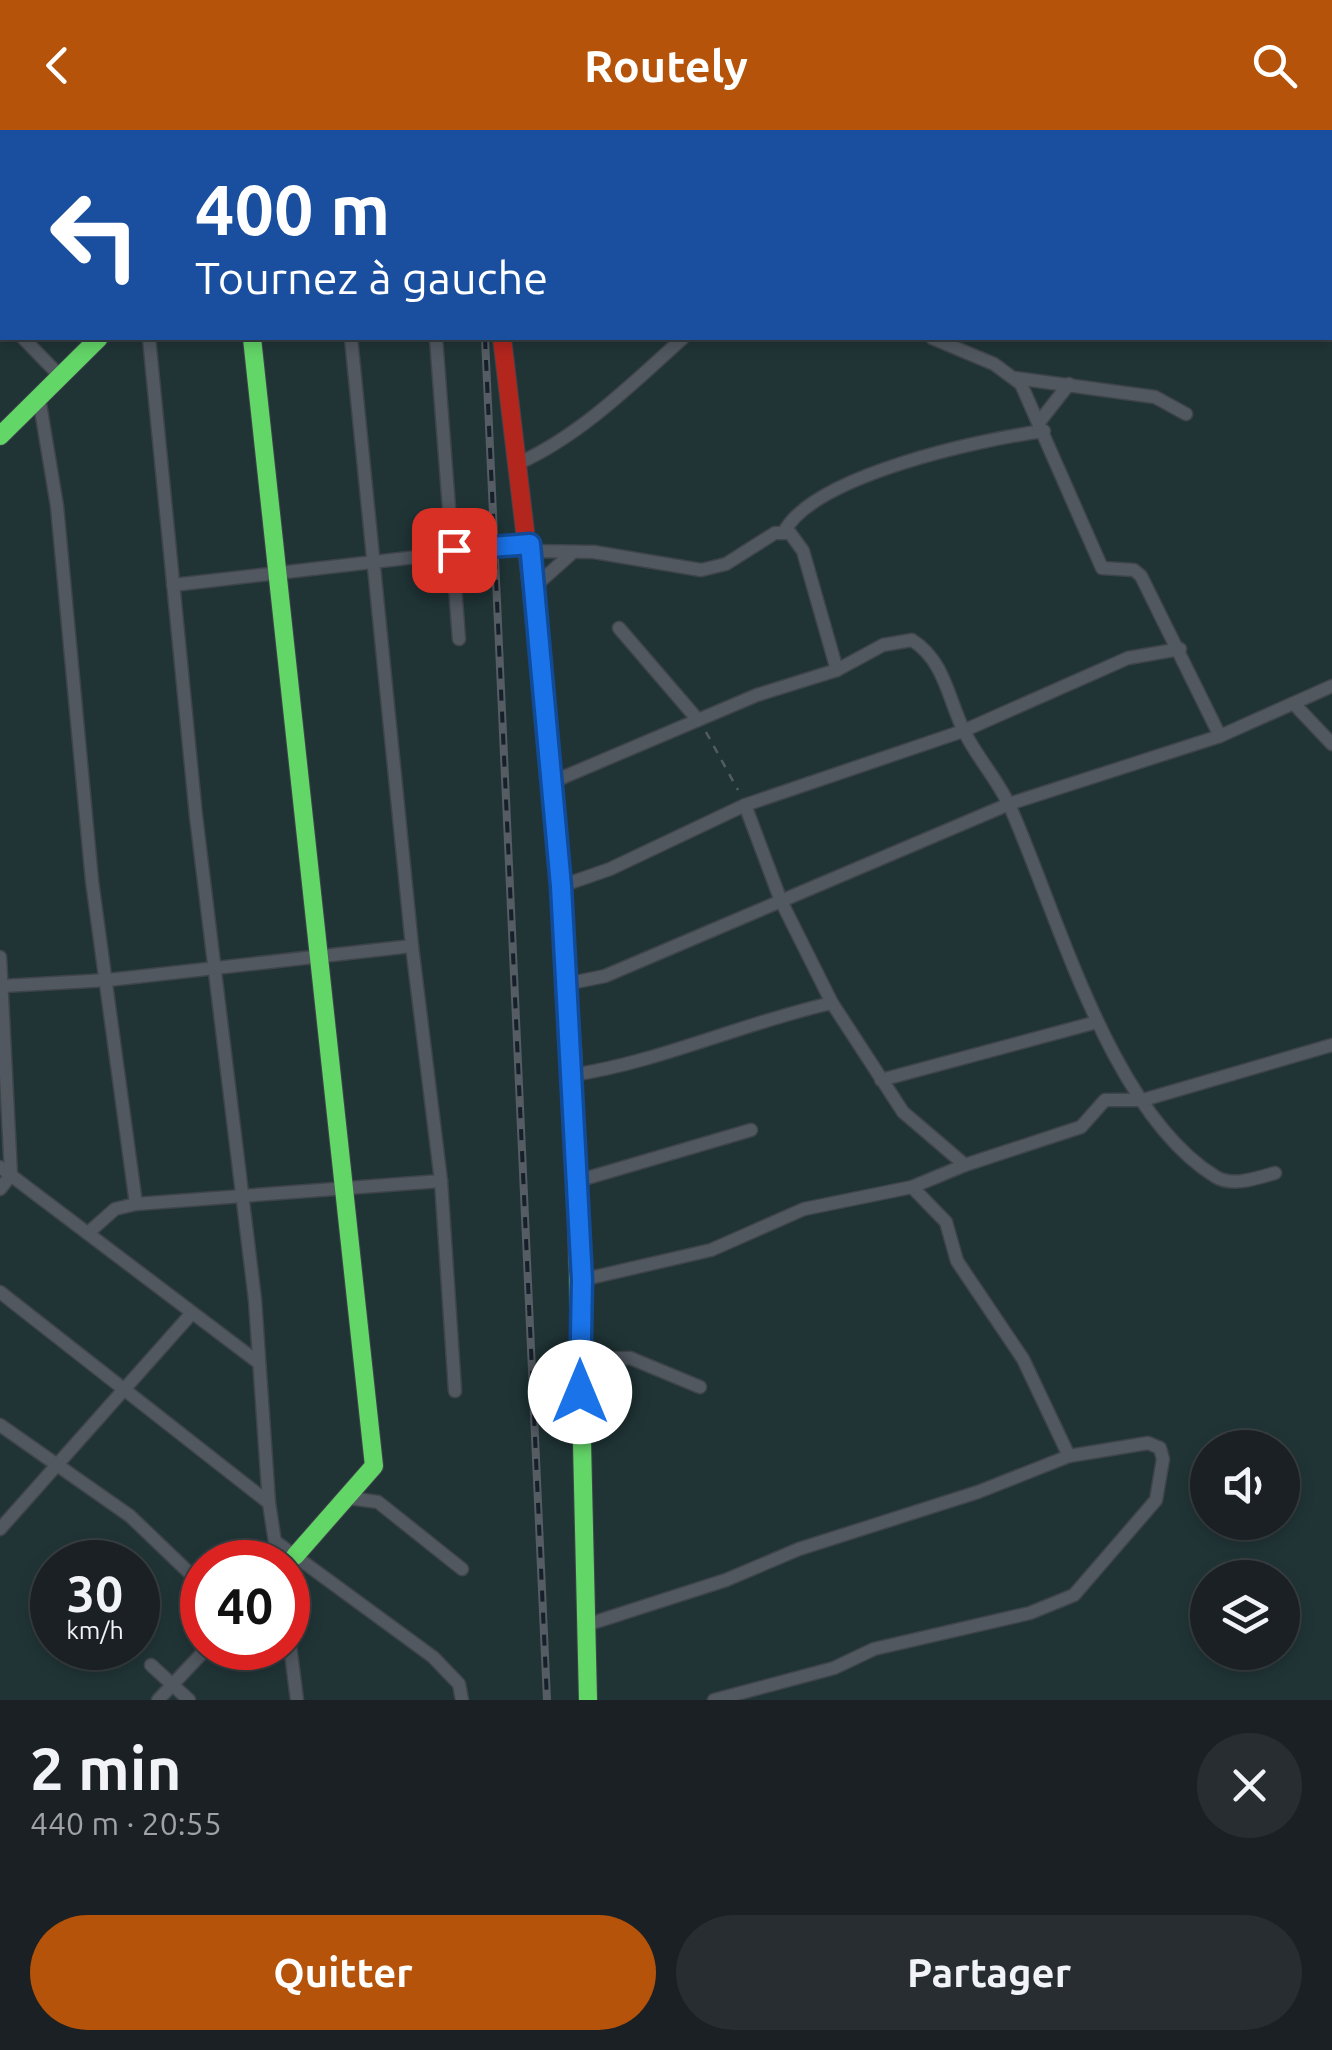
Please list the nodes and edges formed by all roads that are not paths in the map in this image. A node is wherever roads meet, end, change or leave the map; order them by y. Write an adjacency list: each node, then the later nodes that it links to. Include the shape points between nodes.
1 (24, 340): 10 (street)
2 (96, 340): 10 (street)
3 (149, 340): 24 (street)
4 (252, 340): 23 (street)
5 (351, 340): 22 (street)
6 (436, 340): 20 (street)
7 (502, 340): 17 (street)
8 (681, 340): 17 (street, via 584,422)
9 (937, 340): 11 (street)
10 (60, 377): 13 (street)
11 (1015, 378): 12 (street); 15 (street)
12 (1069, 384): 14 (street, via 1154,397); 15 (street)
13 (39, 398): 16 (street); 45 (street, via 58,506 92,881)
14 (1186, 414)
15 (1042, 426): 18 (street, via 896,464 797,514); 28 (street, via 1102,568 1141,576)
16 (0, 436)
17 (519, 462): 19 (street)
18 (784, 532): 21 (street, via 701,570); 29 (street, via 800,540)
19 (530, 547): 20 (street); 21 (street); 25 (street)
20 (454, 550): 22 (street); 27 (street)
21 (571, 554): 25 (street)
22 (371, 561): 23 (street); 41 (street)
23 (277, 571): 24 (street); 42 (street)
24 (174, 585): 44 (street)
25 (533, 588): 36 (street)
26 (620, 628): 32 (street)
27 (459, 639)
28 (1180, 649): 33 (street, via 1128,658); 34 (street)
29 (837, 670): 32 (street); 33 (street, via 884,645 912,640 936,663)
30 (1330, 690): 31 (street)
31 (1296, 705): 34 (street); 35 (street)
32 (698, 720): 36 (street)
33 (964, 730): 37 (street); 38 (street)
34 (1220, 736): 37 (street)
35 (1332, 744)
36 (552, 782): 39 (street)
37 (1009, 804): 40 (street); 49 (street)
38 (745, 806): 39 (street); 40 (street)
39 (561, 886): 46 (street)
40 (780, 902): 46 (street, via 605,976); 48 (street)
41 (412, 946): 42 (street); 58 (street)
42 (318, 956): 44 (street); 62 (street)
43 (0, 957): 47 (street)
44 (216, 969): 45 (street); 63 (street)
45 (108, 980): 47 (street); 64 (street)
46 (566, 984): 51 (street)
47 (3, 986): 56 (street)
48 (832, 1003): 51 (street); 52 (street)
49 (1097, 1022): 52 (street); 53 (street)
50 (1332, 1045): 53 (street)
51 (572, 1075): 59 (street)
52 (881, 1080): 55 (street, via 914,1123)
53 (1144, 1100): 55 (street, via 1105,1100 1080,1127); 57 (street, via 1188,1154 1219,1179)
54 (751, 1130): 59 (street)
55 (966, 1165): 60 (street)
56 (6, 1171): 61 (street); 65 (street)
57 (1275, 1173)
58 (441, 1181): 62 (street); 72 (street)
59 (577, 1181): 66 (street)
60 (912, 1186): 66 (street, via 804,1209 711,1250); 75 (street, via 946,1222 957,1261 1023,1360)
61 (0, 1189)
62 (343, 1189): 63 (street); 77 (street, via 374,1466)
63 (241, 1197): 64 (street); 70 (street)
64 (136, 1204): 65 (street, via 115,1209)
65 (88, 1233): 68 (street)
66 (582, 1280): 69 (street)
67 (0, 1292): 73 (street)
68 (192, 1313): 70 (street); 73 (street)
69 (580, 1359): 71 (street, via 630,1358); 85 (street)
70 (260, 1363): 78 (street)
71 (700, 1387)
72 (454, 1391)
73 (126, 1392): 76 (street); 78 (street)
74 (0, 1425): 76 (street)
75 (1068, 1456): 85 (street); 95 (street, via 1148,1443 1160,1448 1163,1459 1156,1500 1074,1595 1030,1614 874,1649 834,1668)
76 (60, 1466): 79 (street); 82 (street, via 130,1516)
77 (349, 1498): 81 (street); 83 (street, via 378,1502)
78 (269, 1504): 80 (street)
79 (0, 1530)
80 (276, 1540)
81 (306, 1540)
82 (180, 1563)
83 (462, 1569)
84 (310, 1575): 93 (street, via 433,1657 458,1684)
85 (586, 1626): 94 (street)
86 (157, 1670): 89 (street)
87 (186, 1670): 89 (street)
88 (293, 1670): 92 (street)
89 (172, 1684): 90 (street); 91 (street)
90 (158, 1700)
91 (189, 1700)
92 (297, 1700)
93 (462, 1700)
94 (588, 1700)
95 (714, 1700)

